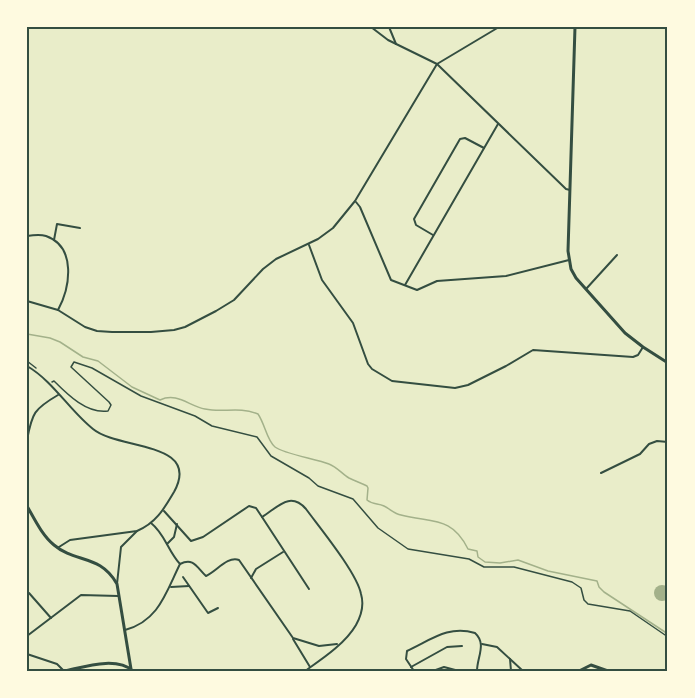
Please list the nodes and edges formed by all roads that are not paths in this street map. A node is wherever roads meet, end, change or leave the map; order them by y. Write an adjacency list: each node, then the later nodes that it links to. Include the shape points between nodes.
1 (373, 27): 5 (street)
2 (389, 27): 5 (street)
3 (499, 27): 6 (street)
4 (575, 27): 9 (street)
5 (396, 44): 6 (street)
6 (437, 64): 7 (street); 10 (street)
7 (498, 124): 8 (street); 9 (street)
8 (484, 148): 12 (street); 12 (street, via 460,139 414,219 416,225)
9 (570, 190): 17 (street)
10 (355, 201): 15 (street, via 333,228); 18 (street, via 391,280)
11 (80, 228): 14 (street, via 57,224)
12 (433, 235): 18 (street)
13 (27, 236): 14 (street, via 44,235)
14 (54, 240): 21 (street, via 68,265 68,285)
15 (308, 244): 21 (street, via 276,259 234,300 185,327 151,332 98,331); 22 (street, via 322,280 353,323 368,364 392,381 455,388 533,350 633,357)
16 (617, 255): 19 (street)
17 (569, 260): 18 (street, via 506,276 437,281 417,290); 19 (street, via 576,278)
18 (405, 286)
19 (586, 289): 22 (street, via 625,333)
20 (27, 301): 21 (street)
21 (58, 310)
22 (643, 347): 23 (street)
23 (668, 363)
24 (27, 366): 25 (street)
25 (58, 395): 26 (street, via 37,409); 30 (street, via 93,430 166,453 177,462 180,477)
26 (27, 440)
27 (668, 441): 28 (street, via 649,444 640,454)
28 (601, 473)
29 (27, 506): 31 (street)
30 (164, 511): 34 (street); 35 (street)
31 (31, 513): 32 (street); 38 (street)
32 (27, 516)
33 (262, 517): 35 (street, via 249,506 196,540 187,538); 39 (street); 54 (street, via 288,500 300,502 354,576 362,607 355,627)
34 (151, 523): 36 (street); 37 (street)
35 (177, 524): 37 (street, via 174,537)
36 (137, 531): 38 (street, via 70,540); 43 (street, via 121,547)
37 (167, 544): 40 (street)
38 (58, 548): 43 (street, via 101,566)
39 (284, 551): 42 (street, via 256,569); 46 (street)
40 (180, 564): 42 (street, via 194,563 206,576 234,558); 45 (street)
41 (183, 577): 44 (street)
42 (251, 578): 53 (street)
43 (117, 584): 48 (street)
44 (189, 586): 45 (street); 49 (street, via 208,613)
45 (171, 587): 51 (street, via 146,622)
46 (309, 589)
47 (28, 593): 50 (street)
48 (118, 596): 50 (street, via 81,595); 51 (street)
49 (218, 608)
50 (51, 618): 52 (street)
51 (125, 630): 61 (street)
52 (27, 636)
53 (293, 638): 54 (street, via 319,646); 59 (street)
54 (340, 643): 59 (street)
55 (482, 644): 58 (street, via 497,646); 60 (street, via 475,633 447,632 407,651); 67 (street)
56 (462, 646): 60 (street, via 447,647)
57 (27, 654): 62 (street, via 57,664)
58 (510, 659): 68 (street); 69 (street)
59 (310, 667): 63 (street)
60 (411, 667): 64 (street)
61 (132, 670): 62 (street, via 107,664)
62 (64, 671)
63 (305, 671)
64 (414, 671)
65 (433, 671): 66 (street, via 444,667)
66 (459, 671)
67 (477, 671)
68 (511, 671)
69 (523, 671)
70 (579, 671): 71 (street, via 591,665)
71 (608, 671)

